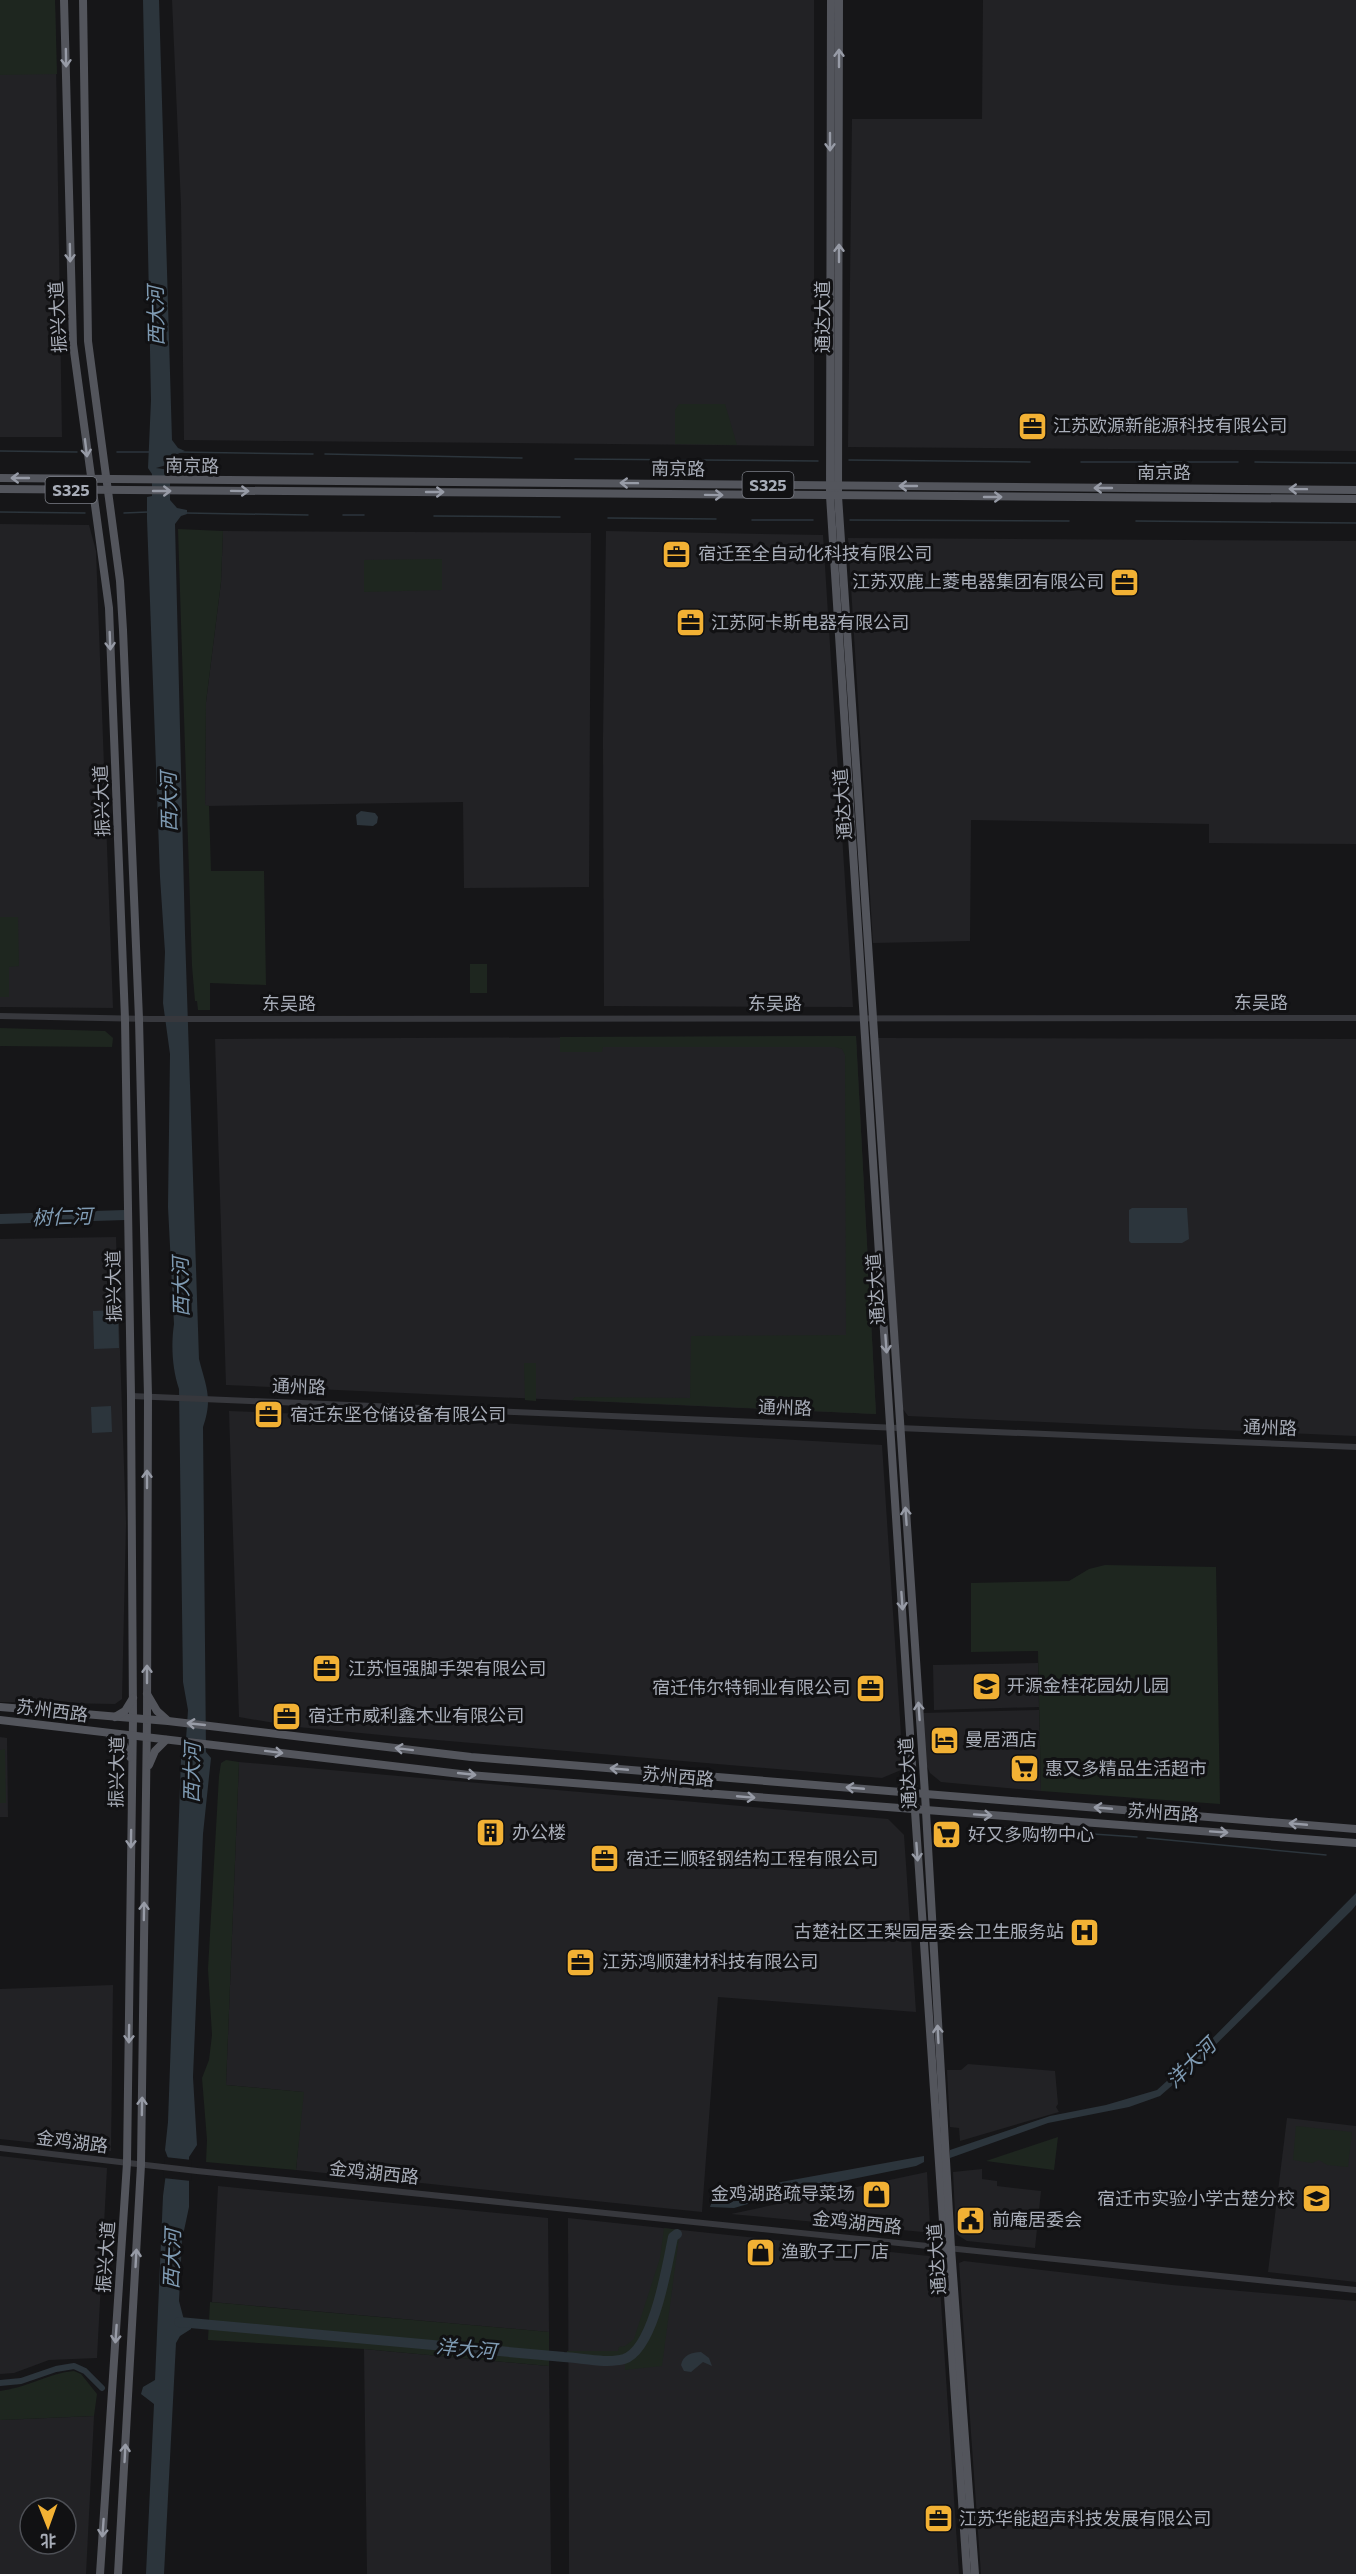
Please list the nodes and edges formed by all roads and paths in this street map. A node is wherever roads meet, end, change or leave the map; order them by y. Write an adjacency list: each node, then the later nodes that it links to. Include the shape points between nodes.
1 (64, 0): 6 (main road, 振兴大道, one-way to 6, via 73,344)
2 (83, 0): 7 (main road, 振兴大道, via 88,340)
3 (831, 0): 8 (main road, 通达大道, one-way to 8)
4 (839, 0): 8 (main road, 通达大道, one-way to 4)
5 (0, 478): 6 (main road, 南京路 / S325, one-way to 5)
6 (90, 479): 7 (main road, 南京路 / S325); 10 (main road, 振兴大道)
7 (106, 479): 8 (main road, 南京路 / S325, one-way to 7); 11 (main road, 振兴大道)
8 (834, 486): 12 (main road, 南京路 / S325, one-way to 8); 13 (main road, 通达大道)
9 (0, 489): 10 (main road, 南京路 / S325)
10 (92, 490): 11 (main road, 南京路 / S325); 18 (main road, 振兴大道, one-way to 18, via 109,608)
11 (108, 490): 13 (main road, 南京路 / S325, one-way to 13); 19 (main road, 振兴大道, via 123,630)
12 (1356, 490)
13 (834, 496): 14 (main road, 南京路 / S325, one-way to 14); 16 (main road, 通达大道)
14 (1356, 500)
15 (0, 1016): 18 (street)
16 (868, 1018): 17 (street, 东吴路); 19 (street, 东吴路); 22 (main road, 通达大道, one-way to 22); 23 (main road, 通达大道)
17 (1356, 1018)
18 (125, 1019): 19 (street); 20 (main road, 振兴大道)
19 (139, 1019): 21 (main road, 振兴大道)
20 (130, 1396): 21 (street, 通州路); 26 (main road, 振兴大道)
21 (148, 1396): 22 (street, 通州路); 25 (main road, 振兴大道, one-way to 21)
22 (891, 1428): 23 (street, 通州路); 40 (main road, 通达大道, one-way to 40)
23 (900, 1428): 24 (street, 通州路); 41 (main road, 通达大道, one-way to 23)
24 (1356, 1447)
25 (147, 1693): 30 (main road, 振兴大道); 32 (main road, via 157,1711)
26 (133, 1697): 28 (main road, via 125,1711); 29 (main road, 振兴大道)
27 (0, 1707): 28 (main road, 苏州西路)
28 (113, 1716): 29 (main road, 苏州西路); 34 (main road)
29 (133, 1718): 30 (main road, 苏州西路); 35 (main road, 振兴大道)
30 (147, 1719): 32 (main road, 苏州西路); 36 (main road, 振兴大道)
31 (0, 1720): 33 (main road, 苏州西路)
32 (172, 1721): 40 (main road, 苏州西路, one-way to 32, via 471,1757)
33 (98, 1732): 34 (main road, 苏州西路); 38 (main road, via 124,1745 130,1754)
34 (110, 1733): 35 (main road, 苏州西路)
35 (133, 1736): 36 (main road, 苏州西路); 38 (main road, 振兴大道)
36 (147, 1738): 37 (main road, 苏州西路); 39 (main road, 振兴大道)
37 (169, 1740): 39 (main road, via 150,1758); 42 (main road, 苏州西路, one-way to 42, via 469,1775)
38 (132, 1771): 47 (main road, 振兴大道, one-way to 47)
39 (146, 1778): 48 (main road, 振兴大道, one-way to 39)
40 (914, 1793): 41 (main road, 苏州西路); 42 (main road, 通达大道)
41 (925, 1794): 43 (main road, 通达大道); 44 (main road, 苏州西路, one-way to 41)
42 (915, 1811): 43 (main road, 苏州西路); 49 (main road, 通达大道, one-way to 49)
43 (924, 1811): 45 (main road, 苏州西路, one-way to 45); 49 (main road, 通达大道, one-way to 43)
44 (1356, 1828)
45 (1356, 1843)
46 (0, 2148): 47 (street, 金鸡湖路)
47 (127, 2163): 48 (street, 金鸡湖路); 51 (main road, 振兴大道, one-way to 51)
48 (141, 2165): 49 (street, 金鸡湖西路); 52 (main road, 振兴大道, one-way to 48)
49 (948, 2247): 50 (street, 金鸡湖西路); 53 (main road, 通达大道); 54 (main road, 通达大道)
50 (1356, 2290)
51 (100, 2574)
52 (118, 2574)
53 (967, 2574)
54 (975, 2574)

